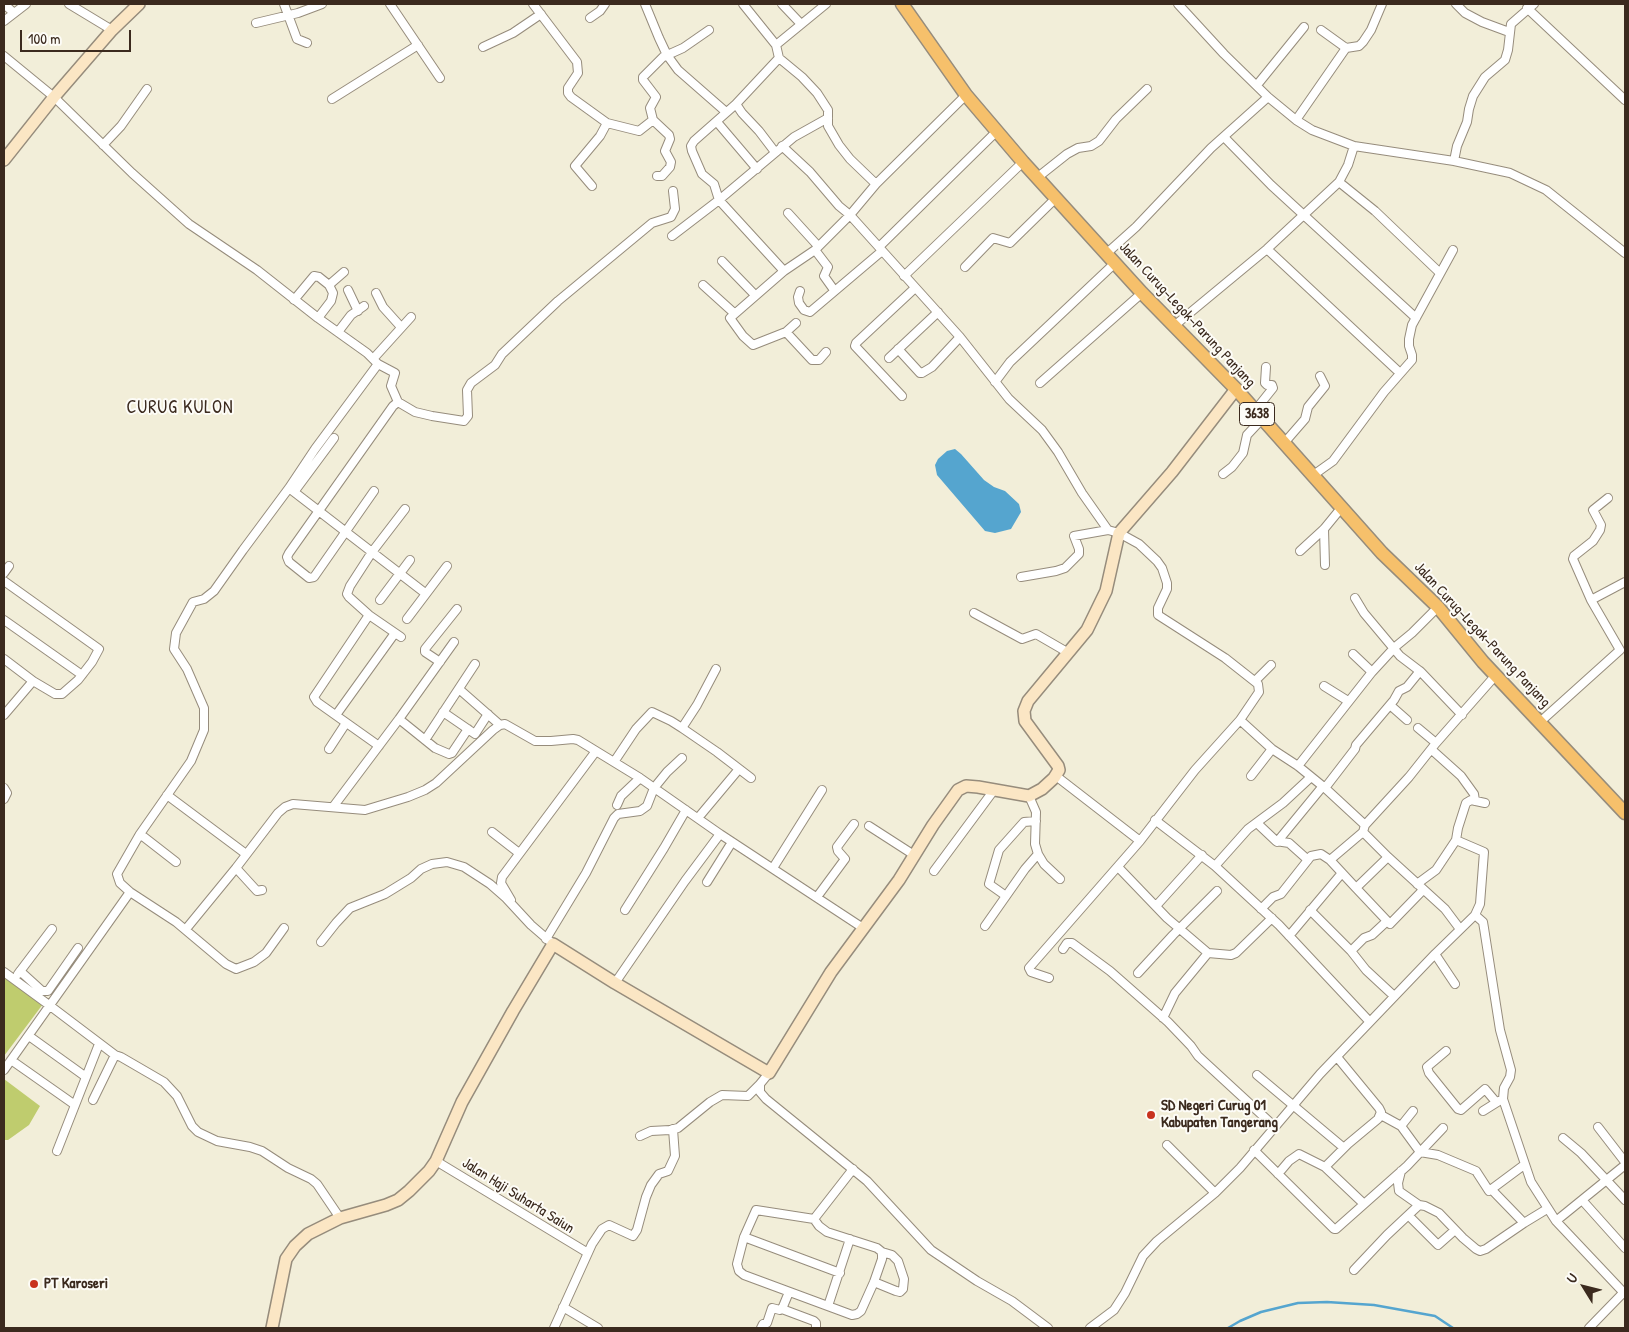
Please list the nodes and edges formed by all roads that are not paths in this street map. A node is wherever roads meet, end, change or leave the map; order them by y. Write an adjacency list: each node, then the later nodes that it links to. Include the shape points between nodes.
1 (4, 4): 19 (street)
2 (26, 4): 19 (street)
3 (69, 4): 27 (street)
4 (139, 4): 27 (street)
5 (284, 4): 20 (street)
6 (322, 4): 20 (street)
7 (390, 4): 32 (street)
8 (533, 4): 21 (street)
9 (645, 4): 36 (street)
10 (743, 4): 33 (street)
11 (782, 4): 25 (street)
12 (826, 4): 25 (street)
13 (902, 4): 43 (main road, Jalan Curug–Legok–Parung Panjang / 3638)
14 (1178, 4): 40 (street)
15 (1382, 4): 35 (street, via 1363,42)
16 (1456, 4): 30 (street, via 1482,22)
17 (603, 5): 22 (street)
18 (1531, 6): 30 (street, via 1513,20); 47 (street)
19 (14, 13): 23 (street)
20 (289, 14): 24 (street); 31 (street, via 297,39)
21 (541, 14): 34 (street, via 514,33); 54 (street, via 577,62 578,73 568,93)
22 (590, 18)
23 (4, 21)
24 (256, 23)
25 (801, 24): 33 (street)
26 (1304, 28): 40 (street)
27 (112, 30): 44 (street)
28 (709, 30): 36 (street)
29 (1321, 30): 35 (street)
30 (1509, 32): 61 (street, via 1504,60 1485,77 1470,102)
31 (307, 43)
32 (418, 45): 39 (street); 46 (street)
33 (776, 46): 38 (street)
34 (484, 47)
35 (1346, 48): 52 (street)
36 (667, 55): 49 (street, via 678,70); 51 (street, via 642,79 656,96 650,108)
37 (4, 56): 44 (street)
38 (780, 58): 48 (street); 50 (street, via 817,93 828,110)
39 (440, 78)
40 (1256, 85): 45 (street)
41 (147, 89): 57 (street)
42 (1147, 89): 65 (street, via 1099,141 1067,154)
43 (966, 95): 55 (main road, Jalan Curug–Legok–Parung Panjang / 3638); 67 (street)
44 (54, 96): 57 (street); 60 (street)
45 (1268, 97): 52 (street); 56 (street)
46 (332, 99)
47 (1625, 100)
48 (736, 104): 49 (street); 59 (street)
49 (726, 112): 53 (street)
50 (828, 118): 59 (street); 67 (street, via 828,126 839,145)
51 (653, 120): 54 (street, via 639,131); 64 (street, via 670,139 665,151 670,167)
52 (1296, 120): 58 (street, via 1312,130)
53 (717, 122): 63 (street); 71 (street, via 691,146 702,174 714,184)
54 (607, 123): 68 (street, via 575,165)
55 (997, 131): 62 (main road, Jalan Curug–Legok–Parung Panjang / 3638); 77 (street)
56 (1224, 137): 73 (street, via 1266,181); 81 (street, via 1136,227)
57 (103, 145): 97 (street, via 189,224)
58 (1354, 146): 61 (street); 66 (street)
59 (778, 149): 63 (street); 74 (street, via 810,172)
60 (4, 160)
61 (1454, 161): 80 (street, via 1510,173 1530,181)
62 (1023, 162): 65 (main road, Jalan Curug–Legok–Parung Panjang / 3638); 87 (street)
63 (757, 169): 71 (street)
64 (657, 176)
65 (1038, 177): 70 (main road, Jalan Curug–Legok–Parung Panjang / 3638)
66 (1340, 182): 73 (street); 86 (street)
67 (876, 184): 74 (street)
68 (592, 186)
69 (672, 191): 120 (street, via 675,209 671,216 652,223 558,301 502,354 495,365 471,383 467,390 467,419 459,421 415,412)
70 (1056, 198): 81 (main road, Jalan Curug–Legok–Parung Panjang / 3638); 83 (street, via 1010,242 993,238)
71 (719, 200): 75 (street); 84 (street)
72 (788, 213): 76 (street)
73 (1305, 215): 78 (street); 102 (street)
74 (850, 216): 76 (street); 77 (street)
75 (672, 236)
76 (816, 248): 84 (street); 92 (street, via 828,267 824,276)
77 (881, 249): 87 (street); 92 (street)
78 (1267, 249): 104 (street); 114 (street)
79 (1453, 250): 86 (street)
80 (1625, 253)
81 (1111, 258): 95 (main road, Jalan Curug–Legok–Parung Panjang / 3638); 116 (street, via 1010,362)
82 (722, 260): 96 (street)
83 (965, 267)
84 (784, 271): 96 (street)
85 (344, 272): 88 (street)
86 (1440, 273): 102 (street)
87 (904, 276): 90 (street)
88 (329, 285): 97 (street, via 314,276); 101 (street, via 331,301)
89 (702, 285): 99 (street)
90 (915, 288): 98 (street); 119 (street, via 855,346)
91 (348, 290): 106 (street, via 361,309 351,315)
92 (834, 290): 93 (street, via 810,312 799,303)
93 (800, 291)
94 (376, 293): 105 (street, via 383,307)
95 (1142, 293): 104 (main road, Jalan Curug–Legok–Parung Panjang / 3638); 117 (street)
96 (755, 295): 99 (street)
97 (294, 300): 101 (street)
98 (938, 312): 108 (street); 109 (street)
99 (734, 313): 107 (street, via 730,318 732,322 753,345)
100 (410, 317): 105 (street)
101 (318, 318): 106 (street)
102 (1416, 318): 114 (street, via 1408,339 1412,357)
103 (796, 322): 107 (street)
104 (1174, 326): 118 (main road, Jalan Curug–Legok–Parung Panjang / 3638)
105 (401, 327): 112 (street)
106 (338, 332): 112 (street)
107 (786, 332): 110 (street, via 812,360 819,360)
108 (960, 337): 109 (street, via 932,367 922,373); 116 (street)
109 (898, 349): 111 (street)
110 (826, 352)
111 (890, 358)
112 (376, 361): 120 (street, via 394,373 391,386); 127 (street, via 315,449)
113 (1266, 367): 121 (street, via 1265,383 1273,388 1256,408)
114 (1400, 373): 126 (street, via 1333,461)
115 (1320, 376): 124 (street, via 1325,386 1308,407 1305,419 1285,442)
116 (996, 382): 135 (street, via 1009,400 1042,430 1082,494)
117 (1040, 383)
118 (1236, 389): 121 (main road, Jalan Curug–Legok–Parung Panjang / 3638); 135 (street, via 1172,472)
119 (902, 396)
120 (398, 402): 132 (street)
121 (1252, 408): 122 (main road, Jalan Curug–Legok–Parung Panjang / 3638)
122 (1262, 419): 124 (main road, Jalan Curug–Legok–Parung Panjang / 3638); 125 (street, via 1247,435 1243,453)
123 (334, 438): 127 (street)
124 (1281, 441): 126 (main road, Jalan Curug–Legok–Parung Panjang / 3638)
125 (1222, 474)
126 (1312, 476): 130 (main road, Jalan Curug–Legok–Parung Panjang / 3638)
127 (291, 490): 132 (street); 210 (street, via 214,591 193,602 176,633 174,648 204,708 204,730 190,761)
128 (374, 491): 134 (street)
129 (1608, 498): 150 (street, via 1593,510 1601,525 1600,530 1593,542 1572,560)
130 (1342, 507): 133 (street); 151 (main road, Jalan Curug–Legok–Parung Panjang / 3638, via 1382,553)
131 (405, 508): 137 (street)
132 (318, 512): 134 (street); 134 (street, via 287,557 309,578 314,577)
133 (1324, 529): 136 (street); 139 (street)
134 (347, 532): 137 (street)
135 (1113, 532): 144 (street, via 1074,536 1079,554 1065,568); 159 (street, via 1110,579 1101,604 1087,630); 171 (street, via 1139,544 1162,568 1167,590 1158,615)
136 (1300, 551)
137 (372, 552): 143 (street); 154 (street, via 348,594)
138 (410, 560): 143 (street)
139 (1325, 565)
140 (9, 566): 142 (street)
141 (447, 566): 147 (street)
142 (4, 573)
143 (398, 573): 147 (street); 149 (street)
144 (1021, 576)
145 (4, 581): 168 (street, via 98,648 98,654)
146 (1625, 582): 150 (street)
147 (425, 593): 155 (street)
148 (1355, 598): 158 (street, via 1364,613)
149 (380, 600)
150 (1591, 600): 184 (street, via 1620,650)
151 (1438, 607): 158 (street); 169 (main road, Jalan Curug–Legok–Parung Panjang / 3638)
152 (457, 609): 162 (street, via 425,649)
153 (974, 613): 159 (street, via 1022,639 1036,634)
154 (369, 615): 179 (street, via 314,698); 179 (street, via 398,635)
155 (407, 619)
156 (4, 620): 168 (street)
157 (454, 642): 162 (street)
158 (1395, 647): 166 (street); 167 (street, via 1400,656)
159 (1067, 652): 200 (street, via 1028,701 1024,711 1027,725 1058,766)
160 (1353, 654): 166 (street)
161 (5, 662): 170 (street)
162 (440, 662): 181 (street)
163 (475, 664): 173 (street)
164 (1270, 665): 171 (street)
165 (716, 669): 187 (street)
166 (1372, 672): 174 (street)
167 (1420, 672): 175 (street, via 1399,691); 180 (street)
168 (82, 675): 170 (street, via 59,695)
169 (1495, 676): 180 (street); 184 (main road, Jalan Curug–Legok–Parung Panjang / 3638)
170 (33, 681): 178 (street)
171 (1255, 681): 182 (street, via 1259,692)
172 (1324, 686): 174 (street)
173 (459, 689): 176 (street); 177 (street)
174 (1348, 701): 198 (street)
175 (1390, 705): 183 (street); 205 (street)
176 (443, 712): 189 (street); 190 (street)
177 (488, 714): 186 (street); 189 (street, via 474,734)
178 (4, 715)
179 (336, 715): 185 (street)
180 (1462, 715): 192 (street)
181 (399, 719): 190 (street); 191 (street)
182 (1240, 720): 194 (street); 220 (street)
183 (1407, 720)
184 (1540, 722): 218 (main road, Jalan Curug–Legok–Parung Panjang / 3638)
185 (346, 723): 191 (street); 193 (street)
186 (500, 725): 195 (street, via 505,724 535,741 573,738); 216 (street, via 426,790 365,810)
187 (682, 728): 197 (street, via 652,712); 199 (street)
188 (1418, 728): 192 (street)
189 (468, 729): 190 (street, via 449,754)
190 (424, 740)
191 (379, 746): 216 (street)
192 (1434, 746): 213 (street, via 1470,788); 225 (street)
193 (329, 749)
194 (1272, 749): 198 (street); 201 (street)
195 (596, 751): 197 (street); 233 (street)
196 (682, 758): 207 (street)
197 (614, 762): 203 (street)
198 (1298, 766): 202 (street)
199 (739, 769): 204 (street); 219 (street)
200 (1056, 776): 211 (street); 229 (street)
201 (1251, 776)
202 (1312, 777): 205 (street); 223 (street)
203 (640, 778): 207 (street); 215 (street)
204 (752, 778)
205 (1324, 787): 225 (street); 232 (street)
206 (4, 788): 212 (street, via 7,794)
207 (654, 788): 217 (street); 274 (street, via 647,806 614,818)
208 (822, 790): 245 (street)
209 (994, 790): 211 (street); 236 (street, via 962,787); 246 (street)
210 (167, 796): 227 (street); 234 (street)
211 (1029, 796): 221 (street)
212 (4, 799)
213 (1475, 801): 214 (street); 230 (street, via 1466,803)
214 (1485, 803)
215 (617, 804)
216 (333, 807): 234 (street, via 289,804)
217 (686, 810): 219 (street); 260 (street)
218 (1625, 814)
219 (698, 818): 228 (street)
220 (1155, 820): 229 (street); 237 (street)
221 (1036, 821): 235 (street); 255 (street, via 1024,822 999,850 989,884)
222 (854, 824): 256 (street, via 837,847 845,859)
223 (1258, 824): 232 (street); 242 (street, via 1248,829)
224 (869, 826): 236 (street)
225 (1364, 828): 238 (street); 240 (street)
226 (492, 832): 233 (street)
227 (140, 834): 241 (street); 254 (street, via 116,874)
228 (720, 834): 231 (street); 285 (street)
229 (1140, 840): 243 (street)
230 (1456, 840): 250 (street); 262 (street, via 1484,852 1480,904)
231 (732, 842): 245 (street); 249 (street)
232 (1277, 842): 239 (street, via 1288,844)
233 (519, 853): 257 (street, via 501,880)
234 (246, 854): 244 (street)
235 (1038, 854): 248 (street); 255 (street)
236 (914, 855): 267 (street)
237 (1202, 855): 242 (street); 258 (street)
238 (1388, 857): 250 (street); 251 (street)
239 (1308, 860): 240 (street, via 1317,854); 259 (street, via 1281,894 1273,896)
240 (1330, 860): 247 (street)
241 (176, 862)
242 (1215, 866): 259 (street)
243 (1118, 867): 258 (street); 283 (street, via 1029,968)
244 (236, 868): 252 (street, via 257,891); 270 (street)
245 (773, 868): 256 (street)
246 (934, 871)
247 (1342, 874): 251 (street); 261 (street)
248 (1060, 880)
249 (707, 882)
250 (1420, 887): 264 (street, via 1390,924); 271 (street)
251 (1356, 888): 264 (street)
252 (262, 890)
253 (1218, 891): 268 (street)
254 (130, 892): 270 (street); 288 (street)
255 (1006, 896): 265 (street)
256 (817, 897): 267 (street)
257 (512, 905): 273 (street, via 490,884 464,867 447,862 432,864 385,894 350,908); 274 (street)
258 (1156, 906): 268 (street)
259 (1262, 909): 263 (street)
260 (625, 910)
261 (1310, 910): 272 (street); 277 (street)
262 (1475, 916): 271 (street); 303 (street, via 1483,922 1500,1030 1510,1070)
263 (1272, 918): 272 (street); 278 (street, via 1236,953)
264 (1386, 922): 277 (street)
265 (985, 926)
266 (284, 928): 270 (street, via 266,953 236,969)
267 (863, 928): 298 (street, via 831,972)
268 (1179, 928): 278 (street); 282 (street)
269 (52, 929): 280 (street)
270 (186, 929)
271 (1460, 929): 279 (street)
272 (1289, 936): 290 (street)
273 (321, 942)
274 (549, 942): 285 (street); 321 (street, via 462,1102)
275 (78, 948): 280 (street, via 48,992)
276 (1063, 949): 289 (street, via 1067,943 1072,943 1110,971)
277 (1351, 952): 287 (street)
278 (1208, 953): 289 (street, via 1175,993)
279 (1435, 954): 286 (street); 287 (street)
280 (20, 971): 284 (street)
281 (4, 972): 284 (street)
282 (1138, 973)
283 (1049, 978)
284 (13, 979): 288 (street)
285 (615, 983): 298 (street)
286 (1455, 984)
287 (1394, 996): 290 (street)
288 (49, 1004): 291 (street); 292 (street)
289 (1163, 1018): 309 (street, via 1198,1056)
290 (1370, 1021): 295 (street)
291 (29, 1036): 296 (street); 300 (street)
292 (99, 1044): 294 (street); 300 (street)
293 (1446, 1051): 303 (street, via 1427,1067 1458,1109 1485,1089)
294 (114, 1055): 302 (street); 337 (street, via 164,1082 177,1096 198,1132 218,1141 262,1151 318,1184)
295 (1337, 1057): 305 (street); 308 (street, via 1379,1108)
296 (11, 1060): 297 (street); 304 (street)
297 (4, 1070)
298 (769, 1073): 301 (street)
299 (1257, 1075): 305 (street)
300 (86, 1077): 304 (street)
301 (760, 1084): 313 (street, via 748,1096 722,1095 682,1126); 325 (street, via 760,1092 766,1099)
302 (93, 1100)
303 (1500, 1101): 306 (street); 323 (street)
304 (75, 1105): 319 (street)
305 (1293, 1106): 309 (street); 317 (street)
306 (1483, 1111)
307 (1413, 1112): 310 (street)
308 (1381, 1115): 310 (street); 317 (street)
309 (1274, 1126): 318 (street)
310 (1401, 1126): 320 (street)
311 (1598, 1127): 322 (street)
312 (1442, 1128): 320 (street)
313 (673, 1129): 314 (street, via 651,1131); 346 (street, via 675,1156 668,1171 659,1174 651,1185 633,1236 609,1225 604,1226)
314 (640, 1136)
315 (1563, 1138): 328 (street)
316 (1167, 1145): 330 (street)
317 (1344, 1148): 324 (street)
318 (1254, 1150): 327 (street); 330 (street)
319 (57, 1151)
320 (1420, 1152): 326 (street); 329 (street, via 1438,1155 1476,1171 1488,1191)
321 (436, 1161): 337 (street, via 398,1200); 346 (street, Jalan Haji Suharta Saiun)
322 (1625, 1163): 328 (street)
323 (1524, 1165): 329 (street); 335 (street, via 1530,1182)
324 (1325, 1167): 327 (street, via 1299,1154); 333 (street)
325 (853, 1169): 338 (street); 361 (street, via 941,1258)
326 (1401, 1171): 333 (street); 334 (street, via 1399,1191)
327 (1278, 1174): 333 (street, via 1334,1229)
328 (1607, 1180): 331 (street); 332 (street)
329 (1492, 1190): 340 (street)
330 (1215, 1194): 362 (street, via 1143,1256 1114,1310)
331 (1582, 1200): 339 (street); 344 (street)
332 (1625, 1200)
333 (1364, 1204)
334 (1419, 1205): 336 (street); 341 (street, via 1433,1209)
335 (1547, 1209): 339 (street); 340 (street)
336 (1408, 1216): 341 (street, via 1438,1245); 347 (street)
337 (340, 1218): 356 (street, via 308,1234 289,1253)
338 (814, 1219): 342 (street, via 758,1209); 343 (street, via 827,1232)
339 (1556, 1221): 351 (street)
340 (1524, 1223): 341 (street, via 1480,1250)
341 (1455, 1230)
342 (744, 1236): 348 (street); 350 (street, via 737,1264 740,1273)
343 (850, 1239): 345 (street); 348 (street)
344 (1625, 1248)
345 (882, 1252): 349 (street); 349 (street, via 898,1261 904,1278 903,1289 900,1292)
346 (588, 1253): 353 (street)
347 (1354, 1270)
348 (840, 1273): 352 (street)
349 (874, 1282): 352 (street, via 857,1314)
350 (788, 1292): 352 (street); 354 (street)
351 (1625, 1293): 363 (street)
352 (828, 1306)
353 (564, 1307): 355 (street); 358 (street)
354 (782, 1309): 359 (street, via 772,1308 767,1323); 360 (street, via 814,1321)
355 (555, 1326): 357 (street)
356 (272, 1328)
357 (564, 1328)
358 (598, 1328)
359 (761, 1328)
360 (816, 1328)
361 (1048, 1328)
362 (1090, 1328)
363 (1589, 1328)

